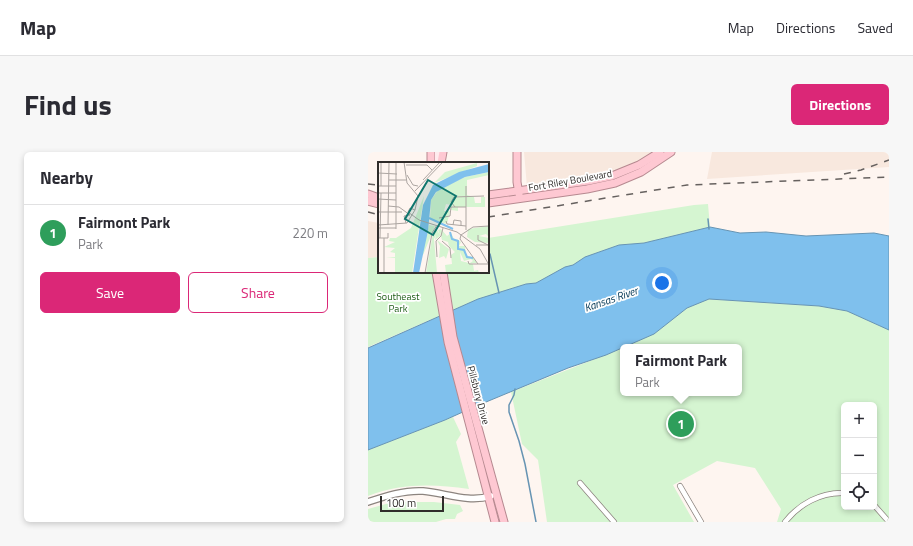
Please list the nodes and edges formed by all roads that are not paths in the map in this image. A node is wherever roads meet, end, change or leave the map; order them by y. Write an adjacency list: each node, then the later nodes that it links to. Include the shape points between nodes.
1 (431, 152): 8 (highway)
2 (434, 152): 9 (main road)
3 (438, 152): 10 (main road)
4 (443, 152): 11 (highway)
5 (517, 152): 14 (highway)
6 (660, 152): 14 (highway, Fort Riley Boulevard, via 639,165 612,176)
7 (671, 152): 14 (highway, Fort Riley Boulevard, via 641,172 615,183 587,189)
8 (433, 162)
9 (433, 162)
10 (440, 162)
11 (440, 162)
12 (368, 194): 15 (highway)
13 (489, 195): 14 (highway, Fort Riley Boulevard)
14 (519, 195): 17 (highway, Fort Riley Boulevard)
15 (378, 198)
16 (368, 201): 18 (highway)
17 (489, 202)
18 (378, 204)
19 (436, 273): 21 (highway, Pillsbury Drive, via 448,342)
20 (443, 273): 21 (highway, Pillsbury Drive, via 453,337)
21 (482, 457): 25 (highway, Pillsbury Drive); 26 (highway, Pillsbury Drive)
22 (580, 483): 31 (street)
23 (680, 486): 32 (street)
24 (841, 493): 33 (street, via 818,498 802,506)
25 (496, 495): 26 (street); 30 (highway, Pillsbury Drive)
26 (488, 497): 27 (street, via 472,499 415,491 388,495); 29 (highway, Pillsbury Drive)
27 (368, 502)
28 (877, 508): 34 (street)
29 (495, 522)
30 (504, 522)
31 (614, 522)
32 (701, 522)
33 (785, 522)
34 (889, 522)

